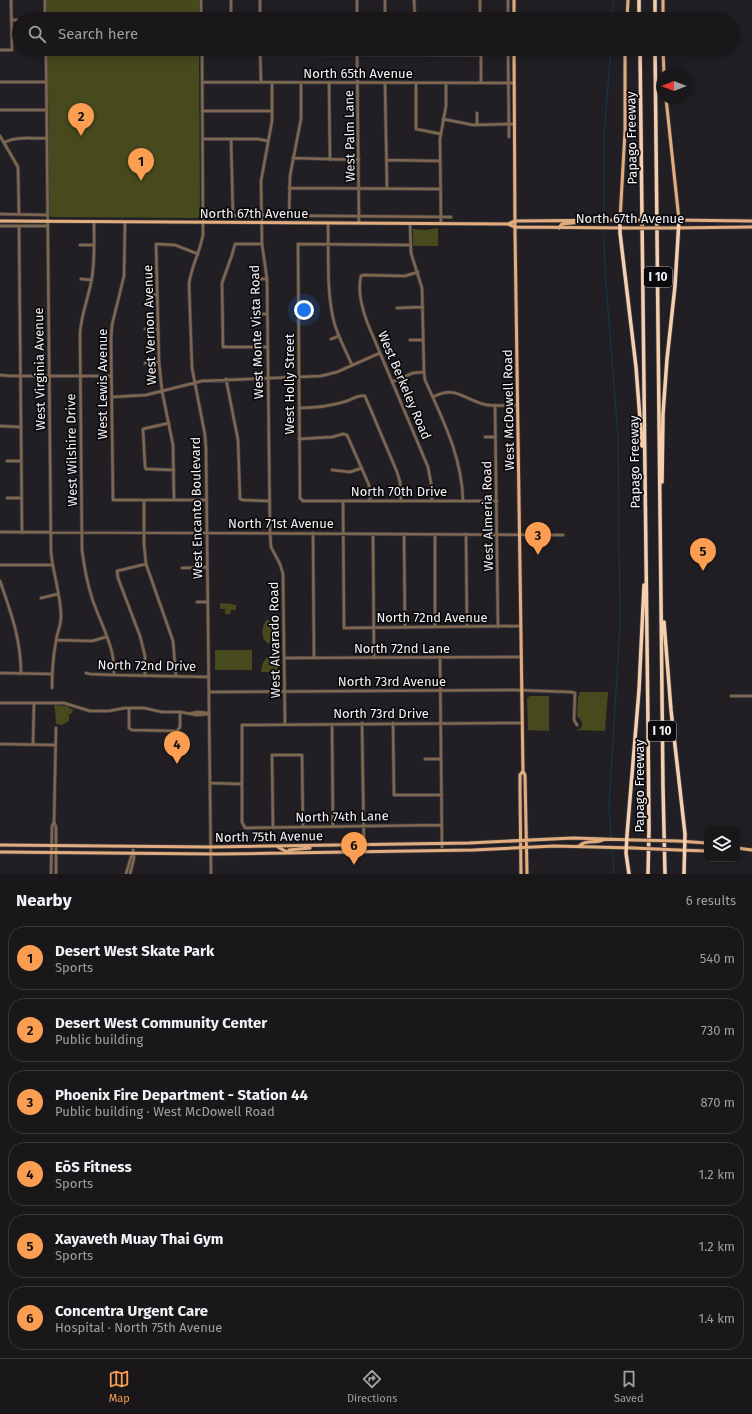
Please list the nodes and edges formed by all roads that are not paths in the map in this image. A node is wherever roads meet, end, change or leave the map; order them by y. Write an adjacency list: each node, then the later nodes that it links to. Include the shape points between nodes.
1 (11, 0): 30 (street)
2 (45, 0): 16 (street)
3 (201, 0): 17 (street)
4 (230, 0): 18 (street)
5 (260, 0): 19 (street)
6 (357, 0): 20 (street)
7 (385, 0): 21 (street)
8 (414, 0): 22 (street)
9 (480, 0): 23 (street)
10 (508, 0): 24 (street)
11 (514, 0): 25 (main road)
12 (628, 0): 26 (main road)
13 (639, 0): 27 (highway)
14 (655, 0): 28 (highway)
15 (663, 0): 29 (main road)
16 (45, 12)
17 (201, 12)
18 (231, 12)
19 (260, 12)
20 (357, 12)
21 (385, 12)
22 (414, 12)
23 (480, 12)
24 (508, 12)
25 (514, 12)
26 (627, 12)
27 (639, 12)
28 (655, 12)
29 (663, 12)
30 (12, 20): 31 (street, via 12,50)
31 (0, 50)
32 (46, 56): 45 (street, West Virginia Avenue)
33 (202, 56): 46 (street, West Encanto Boulevard)
34 (260, 56): 47 (street)
35 (357, 56): 51 (street, West Palm Lane)
36 (481, 56): 55 (street)
37 (508, 56): 56 (street)
38 (514, 56): 57 (main road, West McDowell Road)
39 (625, 56): 95 (main road, via 626,131)
40 (640, 56): 173 (highway, Papago Freeway / I 10)
41 (655, 56): 189 (highway, Papago Freeway / I 10)
42 (663, 56): 43 (main road)
43 (664, 68)
44 (0, 82): 45 (street)
45 (46, 82): 60 (street, West Virginia Avenue)
46 (202, 82): 47 (street, North 65th Avenue); 61 (street, West Encanto Boulevard)
47 (260, 82): 48 (street, North 65th Avenue)
48 (272, 83): 49 (street, North 65th Avenue); 62 (street, West Monte Vista Road)
49 (301, 83): 50 (street, North 65th Avenue); 76 (street, via 301,119)
50 (329, 83): 51 (street, North 65th Avenue); 77 (street)
51 (358, 83): 52 (street, North 65th Avenue); 78 (street, West Palm Lane)
52 (385, 83): 53 (street, North 65th Avenue); 79 (street)
53 (416, 83): 54 (street, North 65th Avenue); 68 (street, via 416,128)
54 (446, 83): 55 (street, North 65th Avenue); 64 (street)
55 (481, 83): 56 (street, North 65th Avenue)
56 (508, 83): 57 (street, North 65th Avenue); 66 (street)
57 (514, 83): 67 (main road, West McDowell Road)
58 (667, 104): 97 (main road)
59 (0, 110): 60 (street)
60 (46, 110): 71 (street, West Virginia Avenue)
61 (202, 111): 62 (street); 72 (street, West Encanto Boulevard)
62 (272, 111): 74 (street, West Monte Vista Road)
63 (477, 113): 65 (street)
64 (443, 119): 65 (street); 68 (street)
65 (477, 124): 66 (street)
66 (509, 124): 67 (street); 70 (street)
67 (515, 124): 101 (main road, West McDowell Road)
68 (441, 134): 80 (street)
69 (0, 136): 75 (street)
70 (509, 137)
71 (46, 138): 75 (street); 87 (street, West Virginia Avenue)
72 (203, 139): 73 (street); 104 (street, West Encanto Boulevard)
73 (231, 139): 74 (street); 89 (street)
74 (268, 141): 90 (street, West Monte Vista Road, via 261,176)
75 (4, 142): 86 (street, via 18,167)
76 (294, 158): 77 (street); 81 (street)
77 (330, 160): 78 (street)
78 (359, 160): 82 (street, West Palm Lane)
79 (387, 160): 80 (street); 83 (street)
80 (440, 161): 84 (street)
81 (289, 188): 82 (street); 91 (street)
82 (359, 189): 83 (street); 92 (street, West Palm Lane)
83 (387, 189): 84 (street)
84 (440, 189): 94 (street)
85 (0, 214): 86 (street)
86 (19, 214): 87 (street)
87 (47, 215): 100 (street, West Virginia Avenue)
88 (210, 215): 89 (street, North 67th Avenue)
89 (232, 216): 90 (street, North 67th Avenue)
90 (261, 216): 91 (street, North 67th Avenue); 105 (street, West Monte Vista Road)
91 (289, 216): 92 (street, North 67th Avenue)
92 (359, 216): 94 (street, North 67th Avenue); 107 (street, West Palm Lane)
93 (451, 216): 94 (street, North 67th Avenue)
94 (440, 217): 109 (street)
95 (620, 217): 96 (main road, North 67th Avenue); 97 (main road, North 67th Avenue, bridge, via 627,220); 117 (highway)
96 (593, 219): 101 (main road, North 67th Avenue); 116 (main road, via 562,224)
97 (679, 220): 98 (main road, North 67th Avenue); 118 (highway)
98 (752, 220)
99 (0, 221): 100 (main road, North 67th Avenue)
100 (47, 221): 102 (main road, North 67th Avenue); 113 (street, West Virginia Avenue)
101 (515, 221): 110 (main road, North 67th Avenue); 114 (main road, West McDowell Road)
102 (94, 222): 103 (main road, North 67th Avenue); 120 (street, West Wilshire Drive)
103 (125, 222): 104 (main road, North 67th Avenue); 152 (street, West Lewis Avenue, via 124,276 111,333)
104 (203, 222): 105 (main road, North 67th Avenue); 124 (street, West Encanto Boulevard, via 203,235)
105 (261, 222): 106 (main road, North 67th Avenue); 121 (street, West Monte Vista Road)
106 (328, 223): 107 (main road, North 67th Avenue); 122 (street)
107 (359, 223): 108 (main road, North 67th Avenue)
108 (410, 223): 109 (main road, North 67th Avenue); 123 (street)
109 (441, 223): 110 (main road, North 67th Avenue)
110 (508, 224): 114 (main road, North 67th Avenue)
111 (0, 226): 112 (street)
112 (19, 226): 113 (street); 149 (street)
113 (48, 226): 150 (street, West Virginia Avenue)
114 (515, 227): 116 (main road, North 67th Avenue); 162 (main road, West McDowell Road)
115 (752, 227): 118 (main road, North 67th Avenue)
116 (559, 228): 117 (main road, North 67th Avenue)
117 (620, 228): 118 (main road, North 67th Avenue, bridge); 173 (highway, via 636,367)
118 (679, 228): 189 (highway, via 666,366)
119 (80, 244): 120 (street)
120 (94, 244): 129 (street, West Wilshire Drive)
121 (262, 244): 128 (street, West Monte Vista Road); 142 (street, via 235,244 222,283 223,347)
122 (328, 244): 123 (street); 138 (street, via 329,293); 153 (street, West Holly Street, via 298,244)
123 (410, 245): 125 (street)
124 (198, 254): 131 (street, West Vernon Avenue, via 175,245 156,244); 156 (street, West Encanto Boulevard, via 190,284 191,361)
125 (418, 272): 132 (street); 143 (street, West Berkeley Road, via 404,276 361,276 363,308)
126 (82, 279): 129 (street)
127 (257, 279): 128 (street)
128 (267, 279): 135 (street, West Monte Vista Road)
129 (92, 280): 151 (street, West Wilshire Drive, via 81,324)
130 (151, 295): 131 (street)
131 (158, 295): 137 (street, West Vernon Avenue)
132 (423, 307): 133 (street); 141 (street)
133 (397, 308)
134 (256, 314): 135 (street)
135 (267, 314): 142 (street, West Monte Vista Road)
136 (145, 329): 137 (street)
137 (158, 329): 144 (street, West Vernon Avenue)
138 (339, 336): 139 (street); 146 (street)
139 (331, 339)
140 (410, 340): 141 (street)
141 (423, 340): 147 (street)
142 (268, 347): 154 (street, West Monte Vista Road)
143 (380, 353): 146 (street); 157 (street, West Berkeley Road)
144 (159, 362): 145 (street); 158 (street, West Vernon Avenue)
145 (145, 363)
146 (352, 365): 153 (street, via 321,376)
147 (424, 372): 157 (street, via 413,373); 160 (street)
148 (0, 375): 149 (street)
149 (20, 376): 150 (street); 166 (street)
150 (49, 376): 151 (street); 192 (street, West Virginia Avenue)
151 (80, 376): 152 (street); 193 (street, West Wilshire Drive)
152 (111, 376): 159 (street, West Lewis Avenue)
153 (299, 377): 154 (street); 163 (street, West Holly Street)
154 (268, 378): 155 (street); 182 (street, West Monte Vista Road)
155 (226, 379): 156 (street); 182 (street, via 238,440 240,499)
156 (194, 382): 158 (street); 181 (street, West Encanto Boulevard, via 205,435)
157 (392, 382): 186 (street, West Berkeley Road, via 428,468 432,483)
158 (162, 391): 159 (street, via 139,396); 164 (street, West Vernon Avenue)
159 (112, 397): 179 (street, West Lewis Avenue, via 113,500)
160 (433, 397): 161 (street, via 456,393 483,404); 187 (street, via 457,456 462,475)
161 (495, 405): 162 (street); 167 (street, West Almeria Road)
162 (518, 405): 204 (main road, West McDowell Road)
163 (299, 408): 169 (street, West Holly Street); 185 (street, via 330,405 363,395 397,472)
164 (169, 423): 174 (street, West Vernon Avenue, via 174,444); 174 (street, via 144,429 146,469)
165 (0, 426): 166 (street)
166 (21, 427): 171 (street)
167 (495, 437): 168 (street); 188 (street, West Almeria Road)
168 (485, 438)
169 (299, 439): 172 (street, via 346,434); 178 (street, West Holly Street)
170 (7, 461): 171 (street)
171 (22, 461): 177 (street)
172 (362, 468): 175 (street, via 350,472); 184 (street, via 369,485)
173 (644, 469): 206 (highway, Papago Freeway / I 10)
174 (174, 470): 180 (street, West Vernon Avenue)
175 (332, 470)
176 (8, 498): 177 (street)
177 (22, 498): 191 (street)
178 (301, 499): 183 (street, North 70th Drive)
179 (144, 500): 180 (street); 194 (street)
180 (174, 500): 181 (street)
181 (206, 500): 195 (street, West Encanto Boulevard)
182 (269, 500): 196 (street, West Monte Vista Road)
183 (343, 501): 184 (street, North 70th Drive); 198 (street)
184 (370, 501): 185 (street, North 70th Drive)
185 (401, 501): 186 (street, North 70th Drive)
186 (432, 501): 187 (street, North 70th Drive)
187 (463, 501): 188 (street, North 70th Drive)
188 (497, 501): 203 (street, West Almeria Road)
189 (660, 505): 213 (highway, Papago Freeway / I 10)
190 (0, 532): 191 (street, North 71st Avenue)
191 (22, 532): 192 (street, North 71st Avenue)
192 (51, 532): 193 (street, North 71st Avenue); 209 (street, West Virginia Avenue)
193 (82, 533): 194 (street, North 71st Avenue); 224 (street, West Wilshire Drive, via 86,579)
194 (144, 533): 195 (street, North 71st Avenue); 207 (street)
195 (207, 533): 196 (street, North 71st Avenue); 211 (street, West Encanto Boulevard)
196 (270, 533): 197 (street, North 71st Avenue); 228 (street, West Alvarado Road, via 271,547 282,571)
197 (313, 534): 198 (street, North 71st Avenue); 229 (street)
198 (343, 534): 199 (street, North 71st Avenue); 222 (street, North 72nd Avenue, via 344,628)
199 (373, 534): 200 (street, North 71st Avenue); 222 (street)
200 (404, 534): 201 (street, North 71st Avenue); 223 (street)
201 (435, 534): 202 (street, North 71st Avenue); 219 (street)
202 (466, 534): 203 (street, North 71st Avenue); 220 (street)
203 (497, 534): 204 (street, North 71st Avenue); 221 (street, West Almeria Road)
204 (519, 534): 205 (street, North 71st Avenue); 218 (main road, West McDowell Road)
205 (563, 535)
206 (646, 554): 277 (highway, via 639,690); 310 (highway, Papago Freeway / I 10)
207 (146, 564): 236 (street, via 116,571 140,636); 237 (street, via 173,641)
208 (0, 565): 209 (street)
209 (52, 565): 214 (street, West Virginia Avenue)
210 (182, 568): 211 (street)
211 (208, 568): 217 (street, West Encanto Boulevard)
212 (0, 581): 233 (street, via 17,633)
213 (661, 588): 278 (highway, via 667,673); 311 (highway, Papago Freeway / I 10)
214 (58, 594): 215 (street); 225 (street, West Virginia Avenue, via 61,619)
215 (41, 598)
216 (197, 602): 217 (street)
217 (208, 602): 238 (street, West Encanto Boulevard)
218 (520, 626): 221 (street, North 72nd Avenue); 227 (main road, West McDowell Road)
219 (435, 627): 220 (street, North 72nd Avenue); 223 (street, North 72nd Avenue)
220 (467, 627): 221 (street, North 72nd Avenue)
221 (498, 627)
222 (374, 628): 223 (street, North 72nd Avenue); 230 (street)
223 (405, 628)
224 (106, 637): 225 (street, via 92,641); 235 (street, West Wilshire Drive, via 114,661)
225 (56, 640): 234 (street, West Virginia Avenue)
226 (440, 657): 227 (street, North 72nd Lane); 230 (street, North 72nd Lane); 241 (street)
227 (520, 657): 240 (main road, West McDowell Road)
228 (284, 658): 229 (street, North 72nd Lane); 243 (street, West Alvarado Road)
229 (314, 658): 230 (street, North 72nd Lane)
230 (374, 658)
231 (86, 673): 235 (street, North 72nd Drive)
232 (0, 674): 233 (street)
233 (21, 674): 234 (street)
234 (52, 674): 239 (street, West Virginia Avenue)
235 (114, 675): 236 (street, North 72nd Drive)
236 (145, 676): 237 (street, North 72nd Drive)
237 (176, 676): 238 (street, North 72nd Drive)
238 (209, 677): 242 (street, West Encanto Boulevard)
239 (52, 688)
240 (521, 690): 241 (street, North 73rd Avenue); 252 (main road, West McDowell Road); 257 (street, North 73rd Avenue, via 575,693)
241 (440, 691): 243 (street, North 73rd Avenue); 251 (street)
242 (209, 692): 243 (street, North 73rd Avenue); 250 (street, West Encanto Boulevard)
243 (284, 692): 253 (street, West Alvarado Road)
244 (731, 696): 245 (street)
245 (752, 696)
246 (0, 703): 247 (street)
247 (34, 703): 248 (street, via 68,704 90,711); 260 (street)
248 (129, 708): 249 (street); 249 (street, via 130,730 180,730)
249 (180, 712): 250 (street)
250 (209, 714): 265 (street, West Encanto Boulevard)
251 (441, 723): 252 (street, North 73rd Drive); 256 (street, North 73rd Drive); 263 (street)
252 (521, 723): 264 (main road, West McDowell Road)
253 (285, 724): 254 (street, North 73rd Drive); 266 (street, North 73rd Drive, via 242,725)
254 (332, 724): 255 (street, North 73rd Drive); 272 (street)
255 (362, 724): 256 (street, North 73rd Drive); 270 (street)
256 (393, 724): 267 (street, via 394,795)
257 (576, 725)
258 (56, 728): 261 (street)
259 (0, 744): 260 (street)
260 (33, 744): 261 (street)
261 (55, 745): 268 (street)
262 (425, 759): 263 (street)
263 (441, 759): 267 (street)
264 (523, 771): 275 (main road, West McDowell Road, via 520,775); 276 (main road, West McDowell Road)
265 (210, 783): 266 (street); 287 (street, West Encanto Boulevard)
266 (242, 784): 273 (street, North 74th Lane, via 244,827)
267 (442, 795): 269 (street)
268 (54, 822): 281 (street); 282 (street)
269 (442, 825): 270 (street, North 74th Lane); 285 (street)
270 (364, 826): 272 (street, North 74th Lane); 288 (street)
271 (303, 827): 272 (street, North 74th Lane); 273 (street, North 74th Lane); 273 (street, via 302,754 272,755)
272 (333, 827)
273 (273, 828)
274 (606, 839): 276 (main road, North 75th Avenue); 277 (main road, North 75th Avenue); 286 (main road, via 600,842 586,842)
275 (520, 840): 276 (main road, North 75th Avenue); 285 (main road, North 75th Avenue); 289 (main road, West McDowell Road)
276 (526, 840): 290 (main road, West McDowell Road)
277 (627, 840): 278 (main road, North 75th Avenue, bridge); 291 (highway)
278 (685, 842): 279 (main road, North 75th Avenue); 293 (highway)
279 (704, 843)
280 (0, 845): 281 (main road, North 75th Avenue)
281 (52, 845): 282 (main road, North 75th Avenue); 297 (street)
282 (56, 845): 287 (main road, North 75th Avenue); 298 (street)
283 (275, 846): 284 (main road, North 75th Avenue); 287 (main road, North 75th Avenue); 300 (main road)
284 (325, 846): 288 (main road, North 75th Avenue); 300 (main road, via 294,849 289,850)
285 (442, 846): 288 (main road, North 75th Avenue)
286 (579, 846): 290 (main road, North 75th Avenue); 291 (main road, North 75th Avenue)
287 (211, 847): 301 (street, West Encanto Boulevard)
288 (364, 847)
289 (520, 847): 290 (main road, North 75th Avenue); 300 (main road, North 75th Avenue); 307 (main road, West McDowell Road)
290 (526, 847): 308 (main road, West McDowell Road)
291 (627, 848): 293 (main road, North 75th Avenue, bridge); 309 (highway)
292 (740, 848): 294 (main road)
293 (685, 850): 295 (main road, North 75th Avenue); 312 (highway)
294 (752, 850)
295 (704, 851)
296 (0, 852): 297 (main road, North 75th Avenue)
297 (52, 852): 298 (main road, North 75th Avenue); 302 (street)
298 (56, 852): 299 (main road, North 75th Avenue); 303 (street)
299 (133, 852): 301 (main road, North 75th Avenue); 304 (street); 305 (street, via 134,863)
300 (289, 853): 301 (main road, North 75th Avenue)
301 (211, 854): 306 (street, West Encanto Boulevard)
302 (51, 874)
303 (56, 874)
304 (126, 874)
305 (130, 874)
306 (211, 874)
307 (521, 874)
308 (527, 874)
309 (628, 874)
310 (648, 874)
311 (665, 874)
312 (684, 874)

